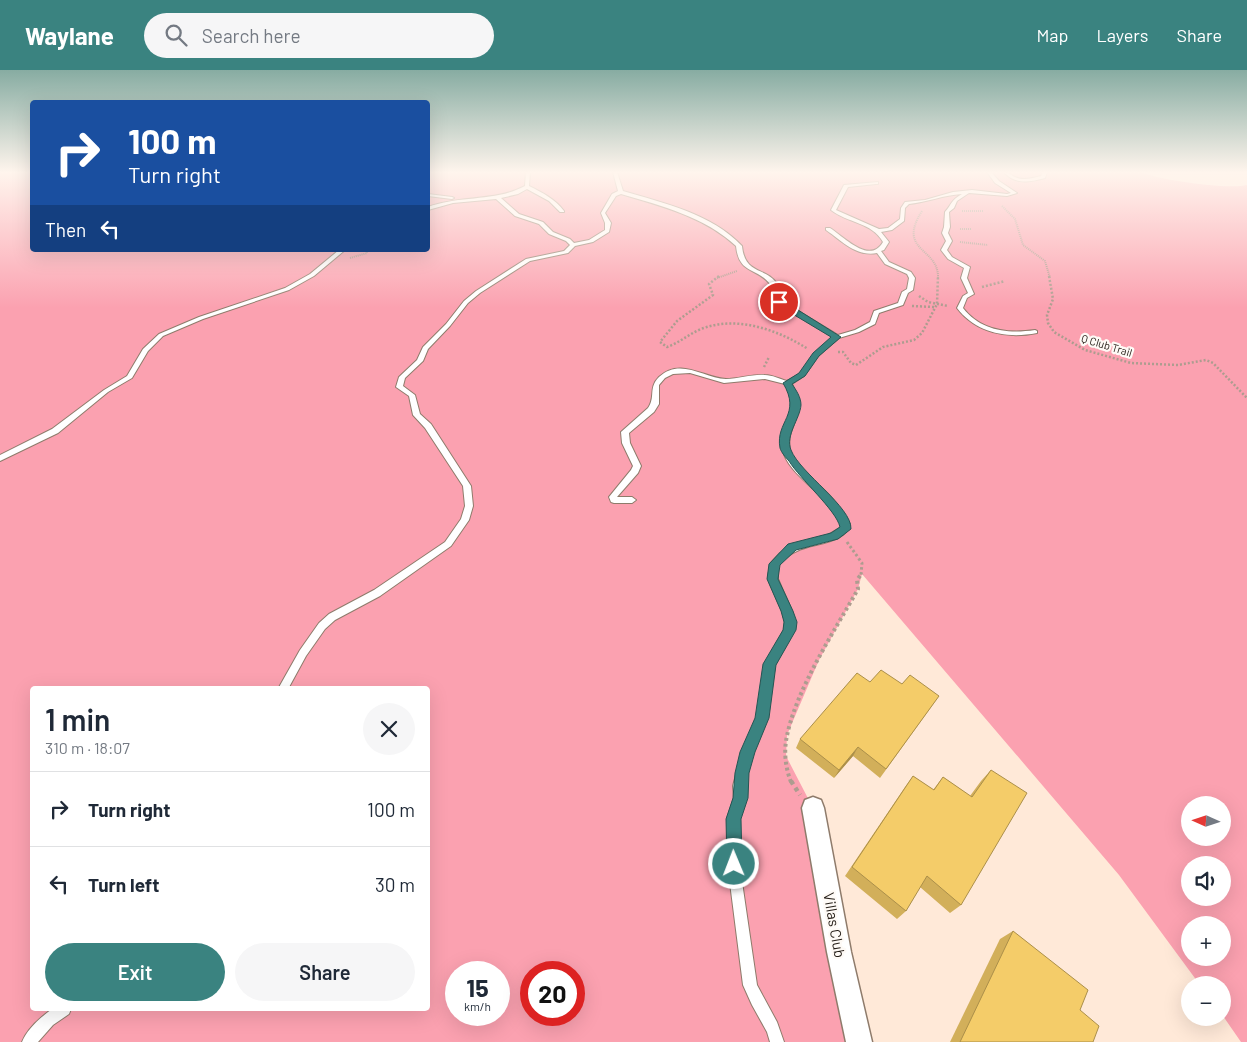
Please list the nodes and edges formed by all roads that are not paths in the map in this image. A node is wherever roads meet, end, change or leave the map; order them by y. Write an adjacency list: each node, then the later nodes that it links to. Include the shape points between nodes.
1 (524, 217): 9 (lane, via 540,223)
2 (605, 217): 9 (lane, via 607,231 591,241)
3 (694, 217): 13 (lane, via 723,232 739,246 743,262 775,285 779,302)
4 (846, 217): 8 (lane)
5 (902, 217): 8 (lane, via 890,229)
6 (947, 217): 12 (lane, via 945,233 949,241 944,250 950,258 967,267 964,278 971,294 965,297 960,308 984,327 1016,334)
7 (828, 229): 11 (lane, via 848,245 867,252)
8 (878, 231): 11 (lane, via 886,242)
9 (572, 245): 17 (lane, via 566,252 528,260 472,296 425,348 415,368 402,378 398,387 412,395 417,415 428,426 467,486 469,506 465,520 448,544 322,626)
10 (340, 252): 15 (lane, via 317,271 287,289 161,335 145,350 130,377 55,430)
11 (879, 252): 13 (lane, via 888,263 909,273 912,278 910,290 905,292 901,304 876,312 873,323)
12 (1035, 332)
13 (837, 337): 14 (lane, via 816,355 802,374)
14 (788, 383): 16 (lane, via 765,377 724,380 682,370 663,377 656,386 655,404 651,410 625,432 626,443 637,466 613,497 614,500); 21 (lane, via 796,405 785,449 798,470 828,499 846,524 841,533 792,547 774,564 772,579 787,611 789,630 770,664 762,718 748,752 733,819 735,875 750,985)
15 (0, 458)
16 (632, 500)
17 (286, 686)
18 (813, 808): 22 (street, Villas Club)
19 (61, 1011): 20 (lane, via 48,1020)
20 (29, 1042)
21 (777, 1042)
22 (859, 1042)

